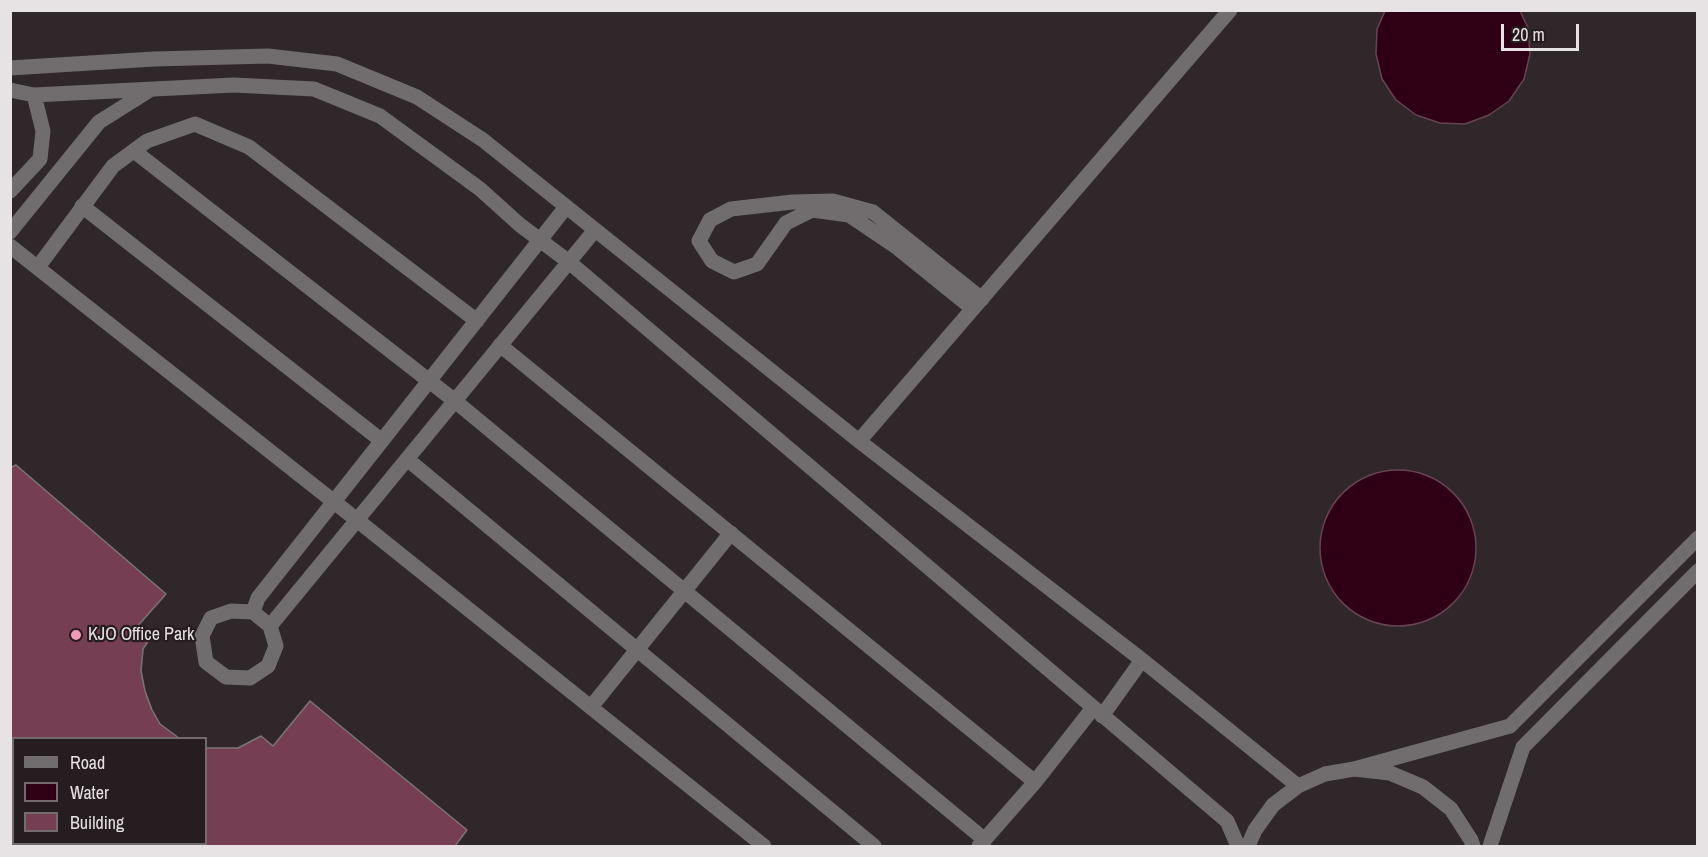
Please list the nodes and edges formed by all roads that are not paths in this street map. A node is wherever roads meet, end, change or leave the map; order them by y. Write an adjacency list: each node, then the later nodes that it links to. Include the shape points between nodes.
1 (1230, 10): 16 (street)
2 (10, 68): 9 (street, via 268,56 336,64 417,97 483,140)
3 (151, 89): 5 (street); 11 (street, via 99,122); 12 (street, via 234,85 314,88 380,116 480,189)
4 (10, 90): 5 (street)
5 (34, 95): 7 (street, via 42,131 40,159)
6 (134, 151): 8 (street, via 113,166); 17 (street, via 147,141 195,124 249,147); 19 (street)
7 (10, 191)
8 (82, 206): 15 (street); 21 (street)
9 (566, 207): 10 (street); 12 (street)
10 (595, 230): 14 (street); 22 (street)
11 (10, 232)
12 (539, 241): 14 (street); 17 (street)
13 (10, 246): 15 (street)
14 (569, 262): 18 (street); 35 (street)
15 (38, 267): 24 (street)
16 (978, 304): 16 (street, via 849,215 812,210 786,223 757,264 734,272 712,261 699,241 710,220 731,208 833,201 873,212); 22 (street)
17 (477, 321): 19 (street)
18 (500, 345): 20 (street); 26 (street)
19 (429, 382): 20 (street); 21 (street)
20 (455, 401): 23 (street); 29 (street)
21 (382, 441): 24 (street)
22 (859, 441): 33 (street)
23 (407, 459): 25 (street); 32 (street)
24 (334, 502): 25 (street); 30 (street, via 258,598)
25 (357, 520): 31 (street); 34 (street)
26 (731, 533): 29 (street); 37 (street)
27 (1698, 538): 36 (street, via 1510,726)
28 (1698, 571): 45 (street, via 1523,747)
29 (683, 591): 32 (street); 39 (street)
30 (253, 612): 31 (street); 31 (street, via 231,610 211,618 202,636 206,662 226,677 250,678 268,666 276,646)
31 (270, 626)
32 (637, 650): 34 (street); 41 (street)
33 (1142, 660): 35 (street); 38 (street)
34 (591, 707): 40 (street)
35 (1098, 712): 37 (street); 42 (street, via 1227,821)
36 (1354, 769): 38 (street, via 1325,774); 44 (street, via 1390,773 1423,787 1451,809)
37 (1035, 782): 39 (street)
38 (1298, 786): 43 (street, via 1273,805)
39 (982, 843)
40 (764, 846)
41 (874, 846)
42 (1238, 846)
43 (1248, 846)
44 (1473, 846)
45 (1490, 846)

